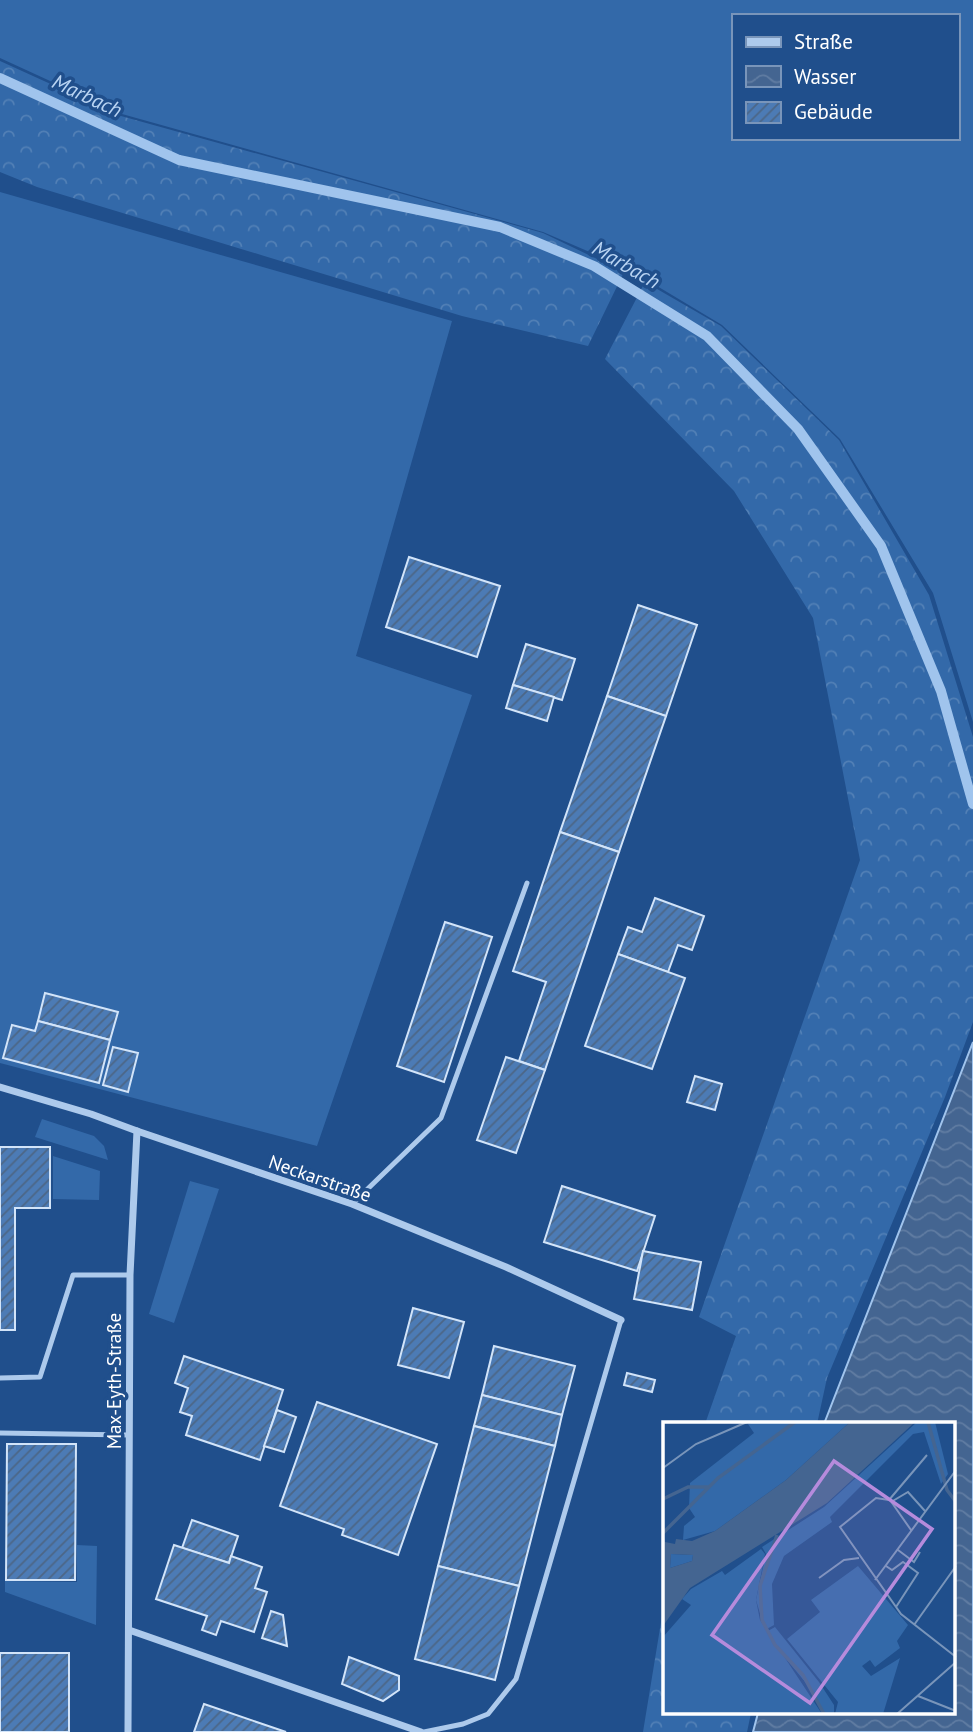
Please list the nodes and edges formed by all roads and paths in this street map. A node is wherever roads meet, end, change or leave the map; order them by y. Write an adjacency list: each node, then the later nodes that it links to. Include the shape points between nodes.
1 (527, 883): 4 (lane, via 441,1118)
2 (0, 1087): 3 (street, Neckarstraße)
3 (137, 1131): 4 (street, Neckarstraße); 5 (street, Max-Eyth-Straße)
4 (352, 1204): 6 (street, Neckarstraße)
5 (130, 1275): 7 (lane, via 73,1275 40,1377); 9 (street, Max-Eyth-Straße)
6 (621, 1320): 13 (lane, via 516,1679 488,1714)
7 (0, 1378)
8 (0, 1433): 9 (lane)
9 (129, 1434): 10 (street, Max-Eyth-Straße)
10 (129, 1630): 11 (street); 12 (street, Max-Eyth-Straße)
11 (398, 1728): 13 (street)
12 (128, 1732)
13 (422, 1732)

